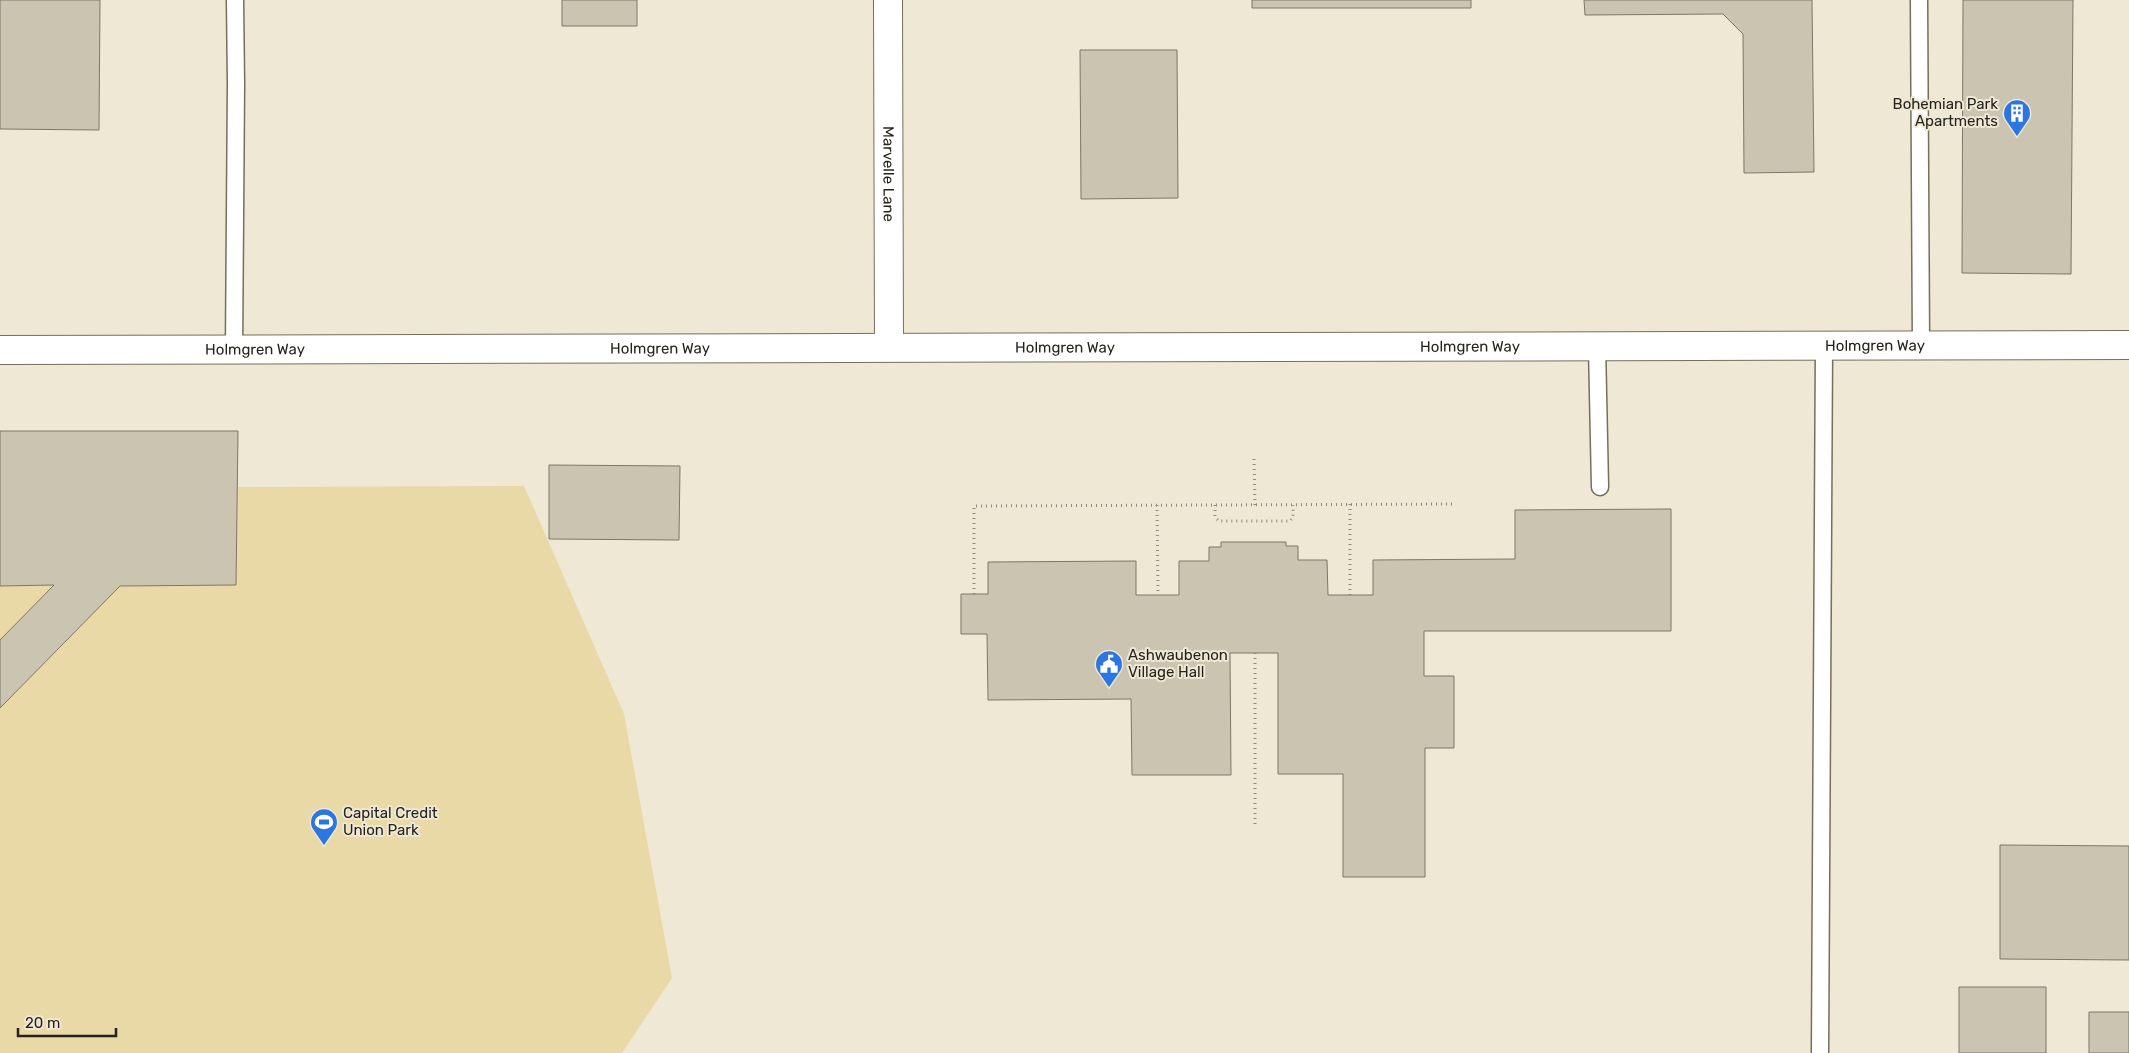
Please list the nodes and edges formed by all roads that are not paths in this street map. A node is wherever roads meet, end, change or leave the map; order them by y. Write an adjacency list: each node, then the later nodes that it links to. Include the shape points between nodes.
1 (235, 0): 9 (lane)
2 (888, 0): 8 (street, Marvelle Lane)
3 (1919, 0): 5 (lane)
4 (1824, 345): 5 (street, Holmgren Way); 7 (street, Holmgren Way); 12 (lane)
5 (1921, 345): 6 (street, Holmgren Way)
6 (2129, 345)
7 (1597, 346): 8 (street, Holmgren Way); 11 (lane)
8 (889, 347): 9 (street, Holmgren Way)
9 (234, 349): 10 (street, Holmgren Way)
10 (0, 350)
11 (1600, 487)
12 (1820, 1053)

